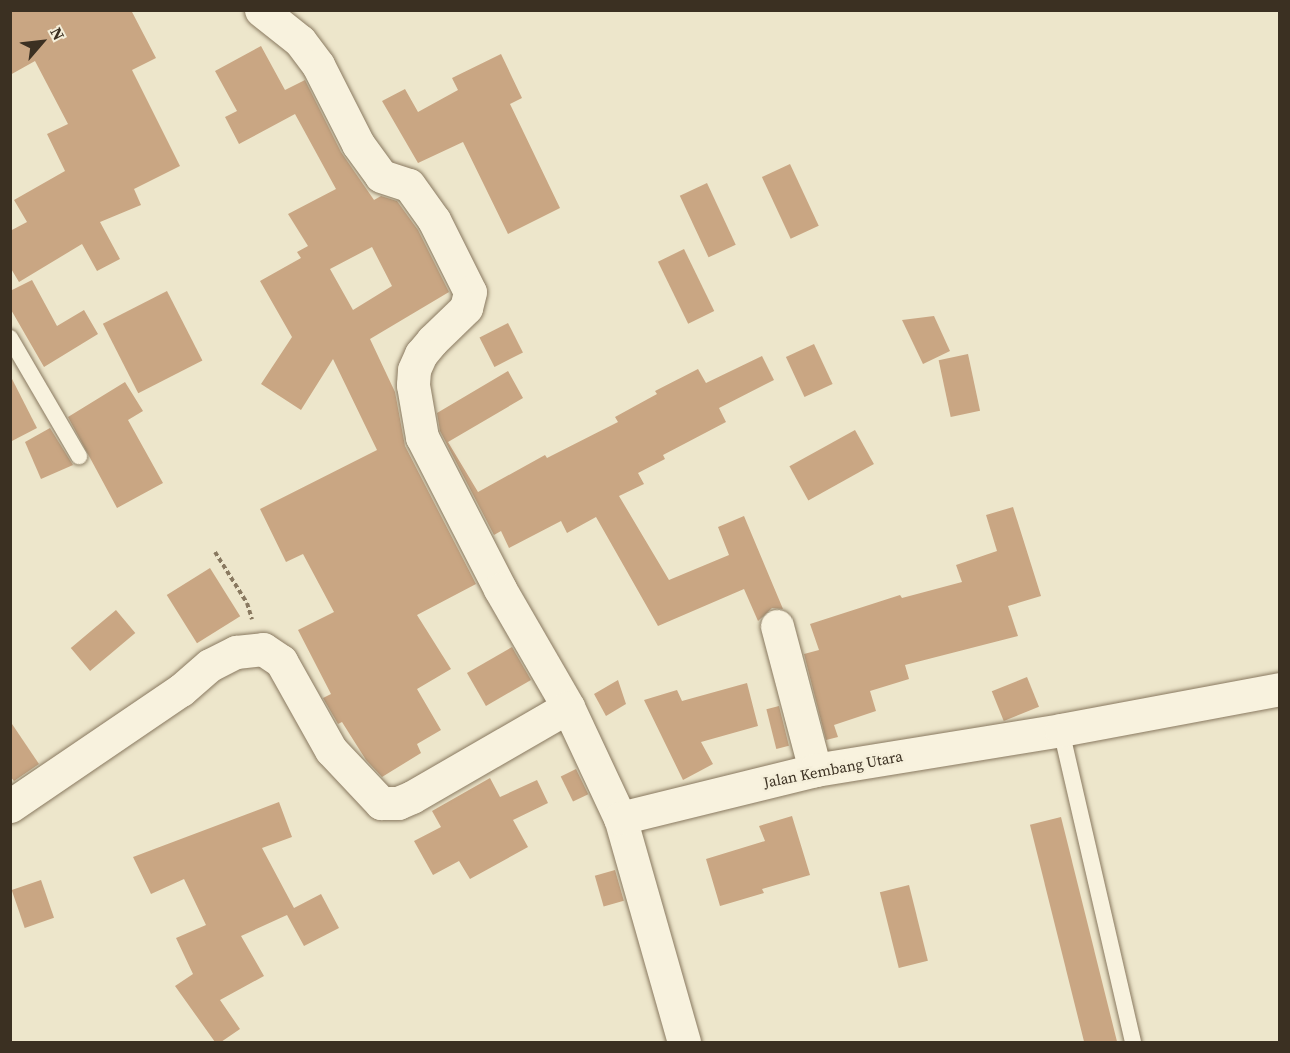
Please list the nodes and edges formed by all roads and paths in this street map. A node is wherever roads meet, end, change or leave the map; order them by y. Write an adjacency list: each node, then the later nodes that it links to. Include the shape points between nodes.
1 (261, 10): 8 (street, via 300,40 318,64 358,144 381,176 409,184 434,220 470,292 466,308 421,354 414,370 412,386 422,437 500,590)
2 (10, 338): 3 (lane)
3 (79, 456)
4 (215, 552): 6 (path, via 247,603)
5 (777, 626): 10 (street)
6 (263, 649): 8 (street, via 281,661 331,750 381,803 398,803 412,797); 11 (street, via 236,652 210,665 181,690)
7 (1280, 689): 9 (street, Jalan Kembang Utara)
8 (568, 707): 12 (street)
9 (1061, 729): 10 (street, Jalan Kembang Utara); 14 (lane)
10 (815, 770): 12 (street, Jalan Kembang Utara)
11 (12, 802)
12 (620, 818): 13 (street)
13 (684, 1042)
14 (1133, 1042)

